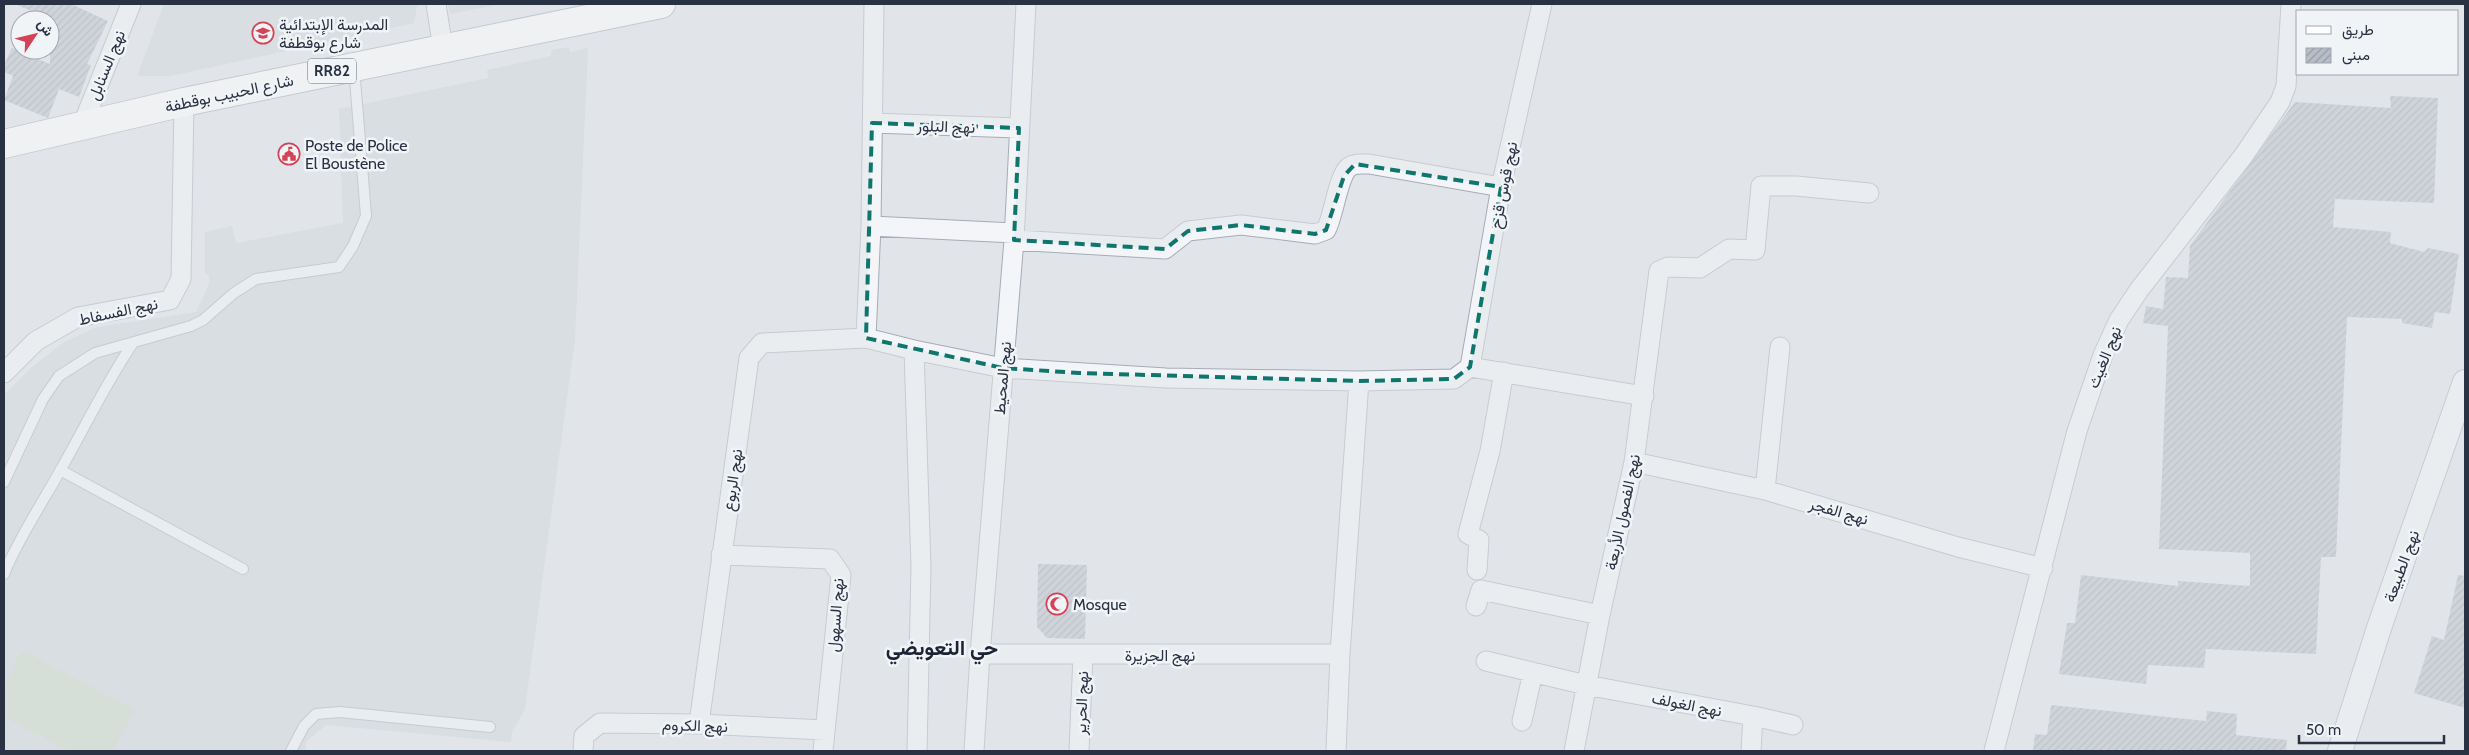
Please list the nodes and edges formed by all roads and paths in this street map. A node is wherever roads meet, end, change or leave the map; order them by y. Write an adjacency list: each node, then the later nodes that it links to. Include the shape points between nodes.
1 (131, 4): 12 (street, نهج السنابل)
2 (436, 4): 8 (street)
3 (661, 4): 8 (main road, شارع الحبيب بوقطفة / RR82)
4 (874, 4): 11 (street)
5 (1026, 4): 13 (street, نهج المحيط)
6 (1542, 4): 15 (street, نهج قوس قزح)
7 (2291, 4): 35 (street, نهج الغيث, via 2286,86 2280,102 2244,155 2139,290 2119,320 2103,355 2076,431)
8 (443, 49): 9 (main road, شارع الحبيب بوقطفة / RR82)
9 (354, 67): 10 (main road, شارع الحبيب بوقطفة / RR82); 20 (lane, via 366,216 353,246 339,267 256,279 203,320)
10 (184, 102): 12 (main road, شارع الحبيب بوقطفة / RR82); 26 (street, نهج الفسفاط, via 181,279 170,300 78,317 36,341)
11 (872, 124): 13 (street, نهج البلور); 17 (street)
12 (82, 126): 14 (main road, شارع الحبيب بوقطفة / RR82)
13 (1019, 128): 18 (street, نهج المحيط)
14 (4, 144)
15 (1501, 187): 18 (street, via 1355,164 1344,176 1326,230 1315,234 1241,225 1188,230 1165,249); 23 (street, نهج قوس قزح)
16 (1868, 192): 29 (street, نهج الفصول الأربعة, via 1761,186 1755,250 1729,249 1700,268 1668,267 1659,271)
17 (871, 226): 18 (street); 19 (street)
18 (1014, 237): 24 (street, نهج المحيط)
19 (866, 338): 22 (street, نهج الربوع); 34 (street, نهج الربوع, via 762,343 749,358)
20 (133, 343): 31 (lane, via 112,374); 32 (lane, via 95,353 59,376 43,399)
21 (1780, 347): 33 (street)
22 (914, 350): 24 (street, نهج الربوع); 56 (street, via 922,567)
23 (1470, 367): 25 (street); 27 (street, نهج الربوع, via 1454,379)
24 (1003, 368): 27 (street, نهج الربوع, via 1166,378); 41 (street, نهج المحيط)
25 (1504, 372): 29 (street); 37 (street, via 1490,451 1468,534 1479,540)
26 (4, 373)
27 (1359, 381): 42 (street)
28 (2465, 382): 63 (street, نهج الطبيعة, via 2379,628)
29 (1644, 396): 30 (street, نهج الفصول الأربعة)
30 (1634, 462): 33 (street, نهج الفجر); 40 (street, نهج الفصول الأربعة)
31 (60, 470): 36 (lane); 38 (lane, via 12,552)
32 (4, 482)
33 (1765, 490): 35 (street, نهج الفجر, via 1958,547)
34 (721, 555): 49 (street, نهج الربوع); 52 (street, نهج السهول, via 830,559 841,574)
35 (2043, 568): 62 (street, نهج الغيث)
36 (243, 570)
37 (1477, 570)
38 (4, 574)
39 (1476, 606): 40 (street, via 1482,590)
40 (1600, 615): 46 (street, نهج الفصول الأربعة)
41 (980, 654): 43 (street, نهج الجزيرة); 57 (street, نهج المحيط)
42 (1340, 654): 43 (street, نهج الجزيرة); 59 (street)
43 (1082, 655): 58 (street, نهج الحرير)
44 (1486, 661): 45 (street, نهج الغولف)
45 (1533, 672): 46 (street, نهج الغولف); 48 (street)
46 (1586, 685): 47 (street, نهج الغولف); 60 (street, نهج الفصول الأربعة)
47 (1753, 716): 50 (street, نهج الغولف); 61 (street)
48 (1522, 721)
49 (699, 724): 52 (street, نهج الكروم); 54 (street, نهج الكروم, via 600,723 584,736)
50 (1793, 725)
51 (490, 727): 53 (lane, via 340,712 316,714 304,726)
52 (825, 730): 55 (street, نهج السهول)
53 (291, 751)
54 (583, 751)
55 (823, 751)
56 (918, 751)
57 (974, 751)
58 (1079, 751)
59 (1336, 751)
60 (1574, 751)
61 (1751, 751)
62 (1994, 751)
63 (2340, 751)

